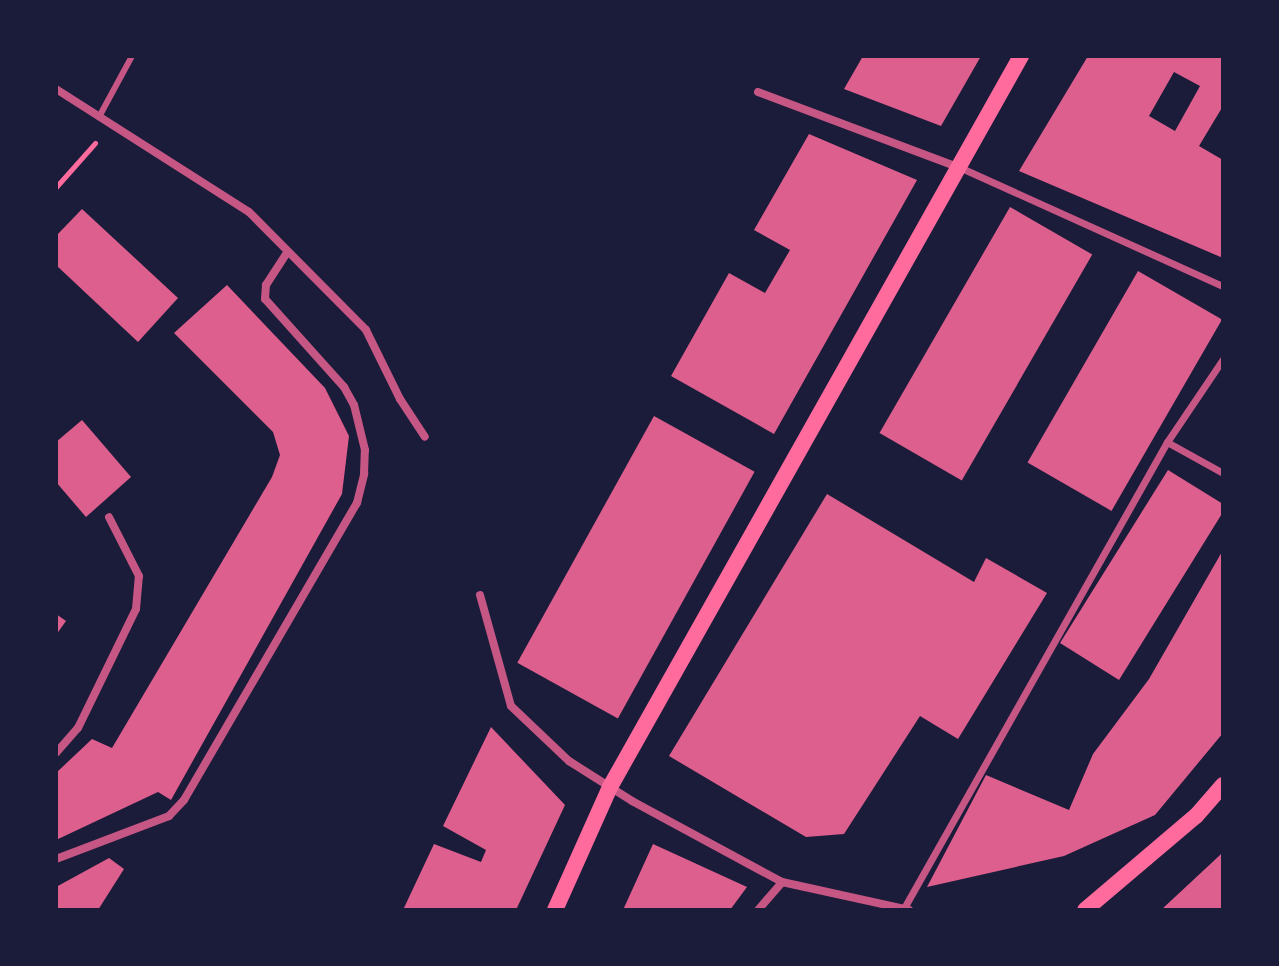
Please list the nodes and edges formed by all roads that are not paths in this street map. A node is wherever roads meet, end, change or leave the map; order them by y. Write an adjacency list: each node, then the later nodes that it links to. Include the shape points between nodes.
1 (132, 56): 5 (lane)
2 (1021, 56): 6 (main road)
3 (56, 89): 5 (street)
4 (758, 92): 6 (street)
5 (99, 117): 7 (street, via 249,212)
6 (958, 167): 8 (street); 17 (main road)
7 (287, 253): 10 (street, via 366,330); 18 (street, via 266,285 265,299 354,405 365,450 357,503 184,800 169,816)
8 (1223, 286)
9 (1223, 359): 11 (street)
10 (425, 437)
11 (1167, 442): 12 (street); 20 (street)
12 (1223, 473)
13 (109, 517): 15 (street, via 139,576 136,609 78,728)
14 (480, 595): 17 (street, via 511,706 569,761)
15 (56, 753)
16 (1223, 785): 23 (main road, via 1196,816)
17 (610, 787): 19 (street); 21 (main road)
18 (56, 859)
19 (782, 882): 20 (street); 22 (street)
20 (907, 909)
21 (555, 910)
22 (758, 910)
23 (1085, 910)

